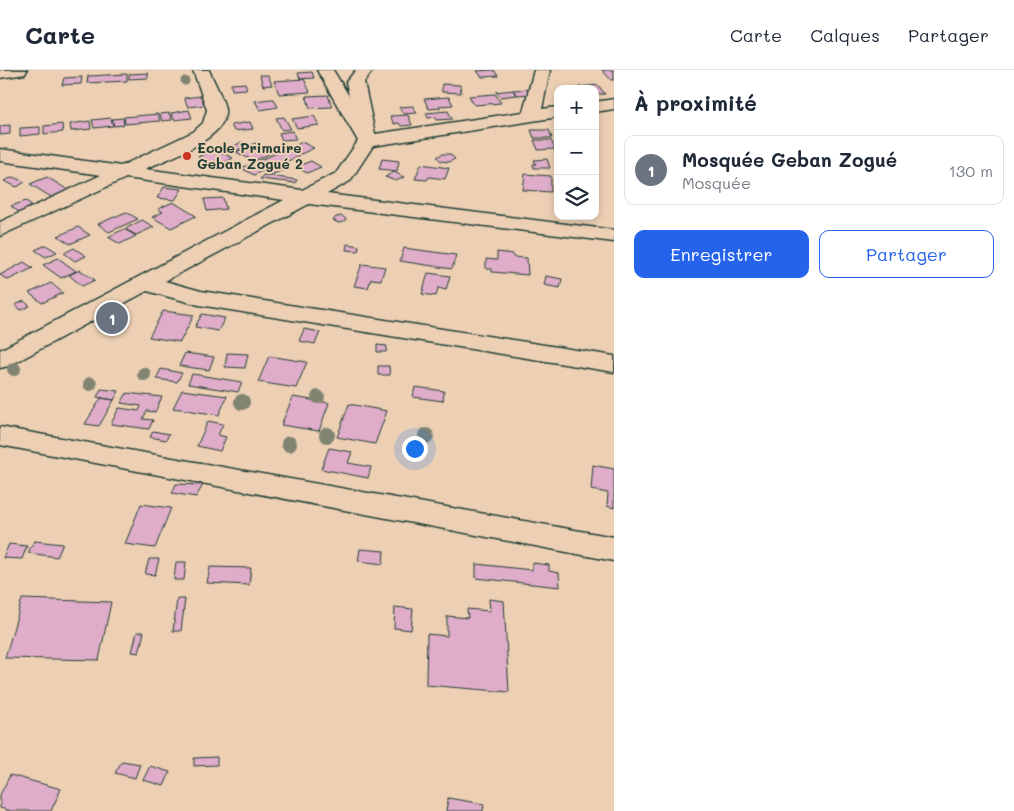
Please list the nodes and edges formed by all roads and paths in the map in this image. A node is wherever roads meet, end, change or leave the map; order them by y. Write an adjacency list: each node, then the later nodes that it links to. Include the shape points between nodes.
1 (19, 70): 6 (street)
2 (201, 70): 13 (street, via 216,110 212,125 200,136)
3 (325, 70): 11 (street)
4 (365, 70): 11 (street, via 355,82)
5 (542, 70): 10 (street)
6 (0, 73)
7 (614, 104): 8 (street)
8 (599, 107)
9 (554, 113): 10 (street)
10 (531, 116): 11 (street)
11 (366, 141): 14 (street, via 343,176)
12 (6, 159): 13 (street)
13 (125, 172): 14 (street); 16 (street)
14 (305, 197): 15 (street); 18 (street)
15 (585, 224): 17 (street)
16 (0, 230)
17 (614, 236)
18 (144, 283): 19 (street); 20 (street, via 199,298)
19 (0, 360)
20 (614, 364)
21 (0, 436): 22 (street)
22 (614, 549)

